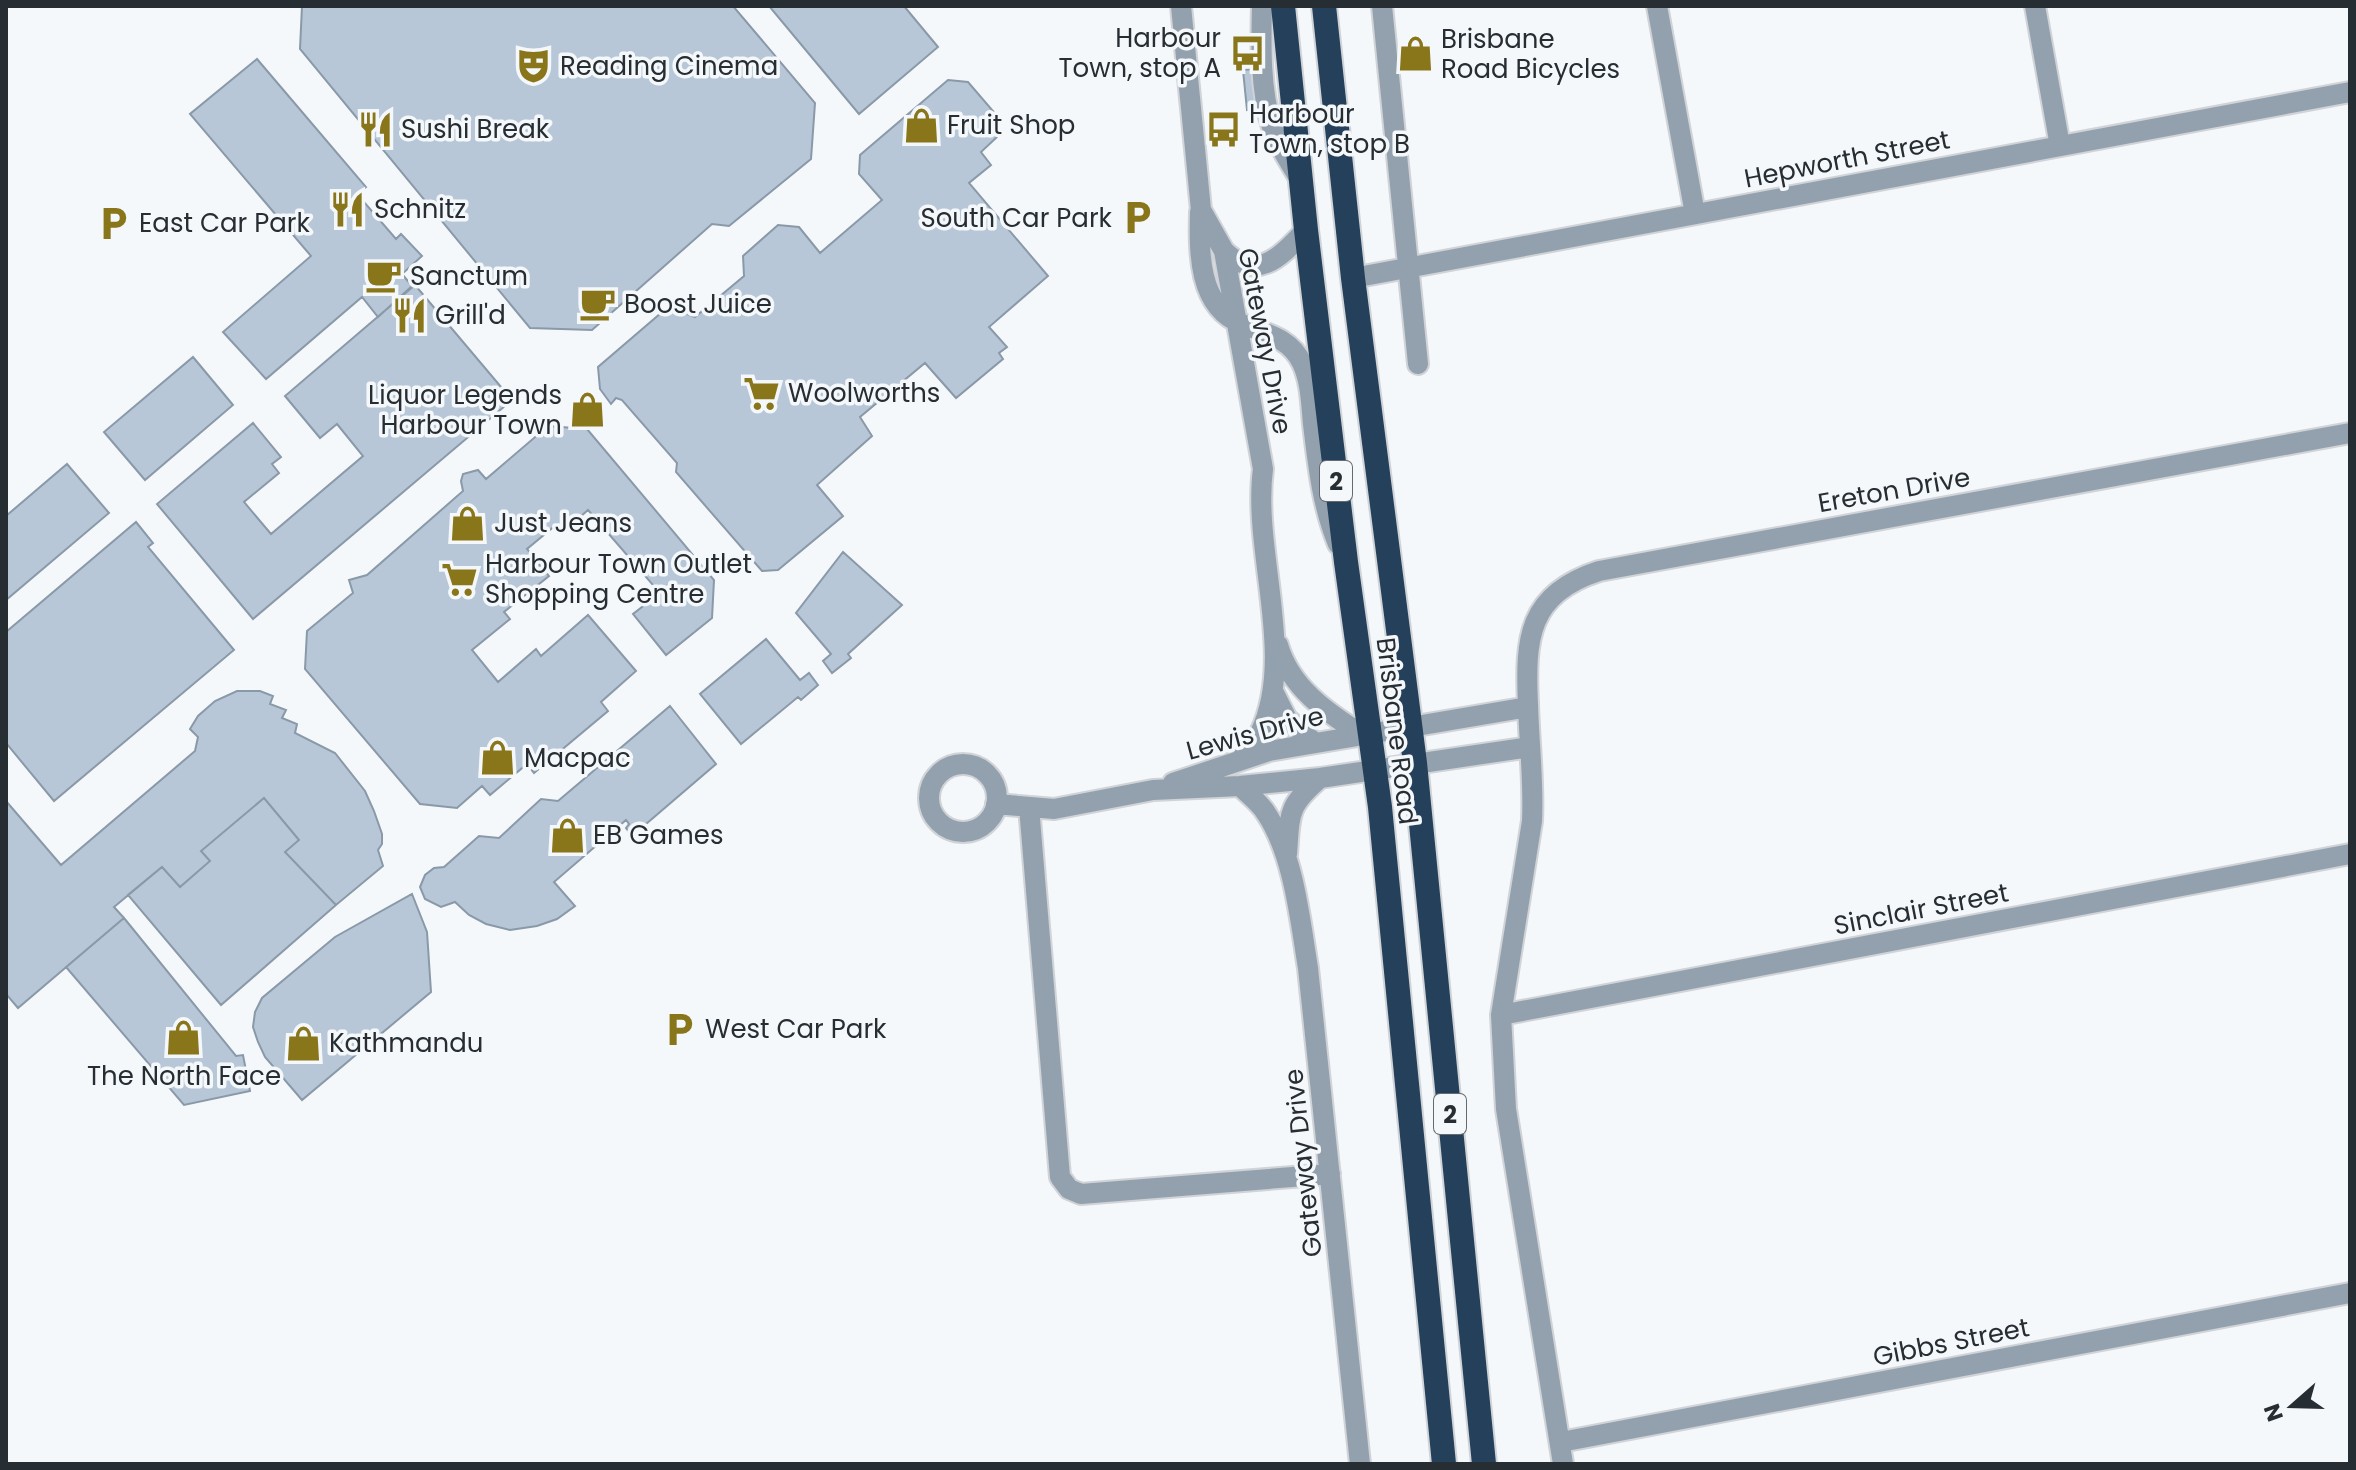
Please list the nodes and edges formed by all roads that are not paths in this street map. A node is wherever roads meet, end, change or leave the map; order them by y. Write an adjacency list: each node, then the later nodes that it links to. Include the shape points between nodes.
1 (1181, 6): 11 (street, Gateway Drive)
2 (1262, 6): 10 (street, via 1270,119)
3 (1283, 6): 10 (highway, Brisbane Road / 2)
4 (1324, 6): 16 (highway, Brisbane Road / 2)
5 (1382, 6): 15 (street)
6 (2035, 6): 9 (street)
7 (1661, 7): 12 (street)
8 (2350, 92): 9 (street, Hepworth Street)
9 (2060, 146): 12 (street, Hepworth Street)
10 (1301, 181): 13 (highway, Brisbane Road / 2)
11 (1201, 210): 14 (street, Gateway Drive); 17 (street, via 1205,285 1216,305)
12 (1695, 214): 15 (street, Hepworth Street)
13 (1306, 230): 14 (street, via 1265,264 1243,264); 20 (highway, Brisbane Road / 2)
14 (1224, 251): 17 (street, Gateway Drive)
15 (1408, 267): 16 (street, Hepworth Street); 18 (street)
16 (1353, 278): 24 (highway, Brisbane Road / 2)
17 (1239, 323): 20 (street, via 1285,341 1303,366 1326,510); 21 (street, Gateway Drive, via 1263,469 1260,492)
18 (1418, 364)
19 (2350, 433): 23 (street, Ereton Drive, via 1599,571 1555,594 1534,623 1526,658)
20 (1346, 562): 25 (highway, Brisbane Road / 2)
21 (1273, 630): 22 (street, Gateway Drive); 25 (street, via 1285,665 1313,700)
22 (1273, 691): 26 (street, via 1287,719); 28 (street, Gateway Drive, via 1259,737)
23 (1528, 698): 24 (street, Brisbane Road); 27 (street)
24 (1410, 726): 25 (street, Lewis Drive); 29 (highway, Brisbane Road / 2)
25 (1366, 733): 26 (street, Lewis Drive); 30 (highway, Brisbane Road / 2)
26 (1314, 742): 28 (street, Lewis Drive)
27 (1530, 747): 29 (street, Brisbane Road); 38 (street, via 1532,821)
28 (1242, 758): 33 (street, Lewis Drive)
29 (1415, 763): 30 (street, Lewis Drive); 44 (highway, Brisbane Road / 2)
30 (1376, 770): 31 (street, Lewis Drive); 43 (highway, Brisbane Road / 2)
31 (1320, 778): 32 (street, Lewis Drive); 37 (street, Gateway Drive, via 1295,803)
32 (1240, 786): 33 (street, Lewis Drive); 37 (street, Gateway Drive, via 1266,812)
33 (1153, 790): 35 (street, Lewis Drive, via 1054,809)
34 (996, 804): 35 (street, Lewis Drive)
35 (1029, 807): 39 (street, via 1060,1177 1069,1189 1081,1194)
36 (2350, 854): 38 (street, Sinclair Street)
37 (1287, 858): 39 (street, Gateway Drive, via 1308,968)
38 (1501, 1015): 41 (street, via 1506,1109)
39 (1330, 1174): 42 (street, Gateway Drive)
40 (2350, 1293): 41 (street, Gibbs Street)
41 (1561, 1442): 45 (street)
42 (1360, 1464)
43 (1444, 1464)
44 (1484, 1464)
45 (1563, 1464)

